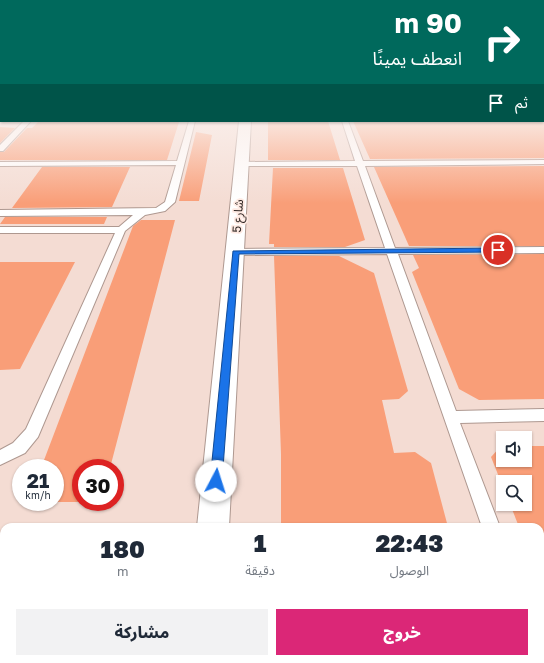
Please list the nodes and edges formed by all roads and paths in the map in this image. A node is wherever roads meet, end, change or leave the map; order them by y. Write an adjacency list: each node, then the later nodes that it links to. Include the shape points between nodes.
1 (8, 141): 5 (lane)
2 (187, 141): 7 (lane)
3 (243, 141): 9 (street, شارع 5)
4 (352, 141): 10 (lane)
5 (0, 149)
6 (544, 162): 10 (lane)
7 (181, 163): 8 (lane); 11 (lane, via 169,204 156,211)
8 (0, 164)
9 (241, 164): 10 (lane); 17 (street, شارع 5)
10 (360, 164): 16 (lane)
11 (143, 212): 12 (lane); 14 (lane)
12 (0, 213)
13 (0, 230): 14 (lane)
14 (120, 230): 20 (lane, via 35,429 19,448)
15 (544, 250): 16 (lane)
16 (392, 251): 17 (lane); 19 (lane)
17 (235, 252): 21 (street, شارع 5)
18 (544, 415): 19 (lane)
19 (450, 417): 22 (lane)
20 (0, 458)
21 (213, 523)
22 (490, 523)

